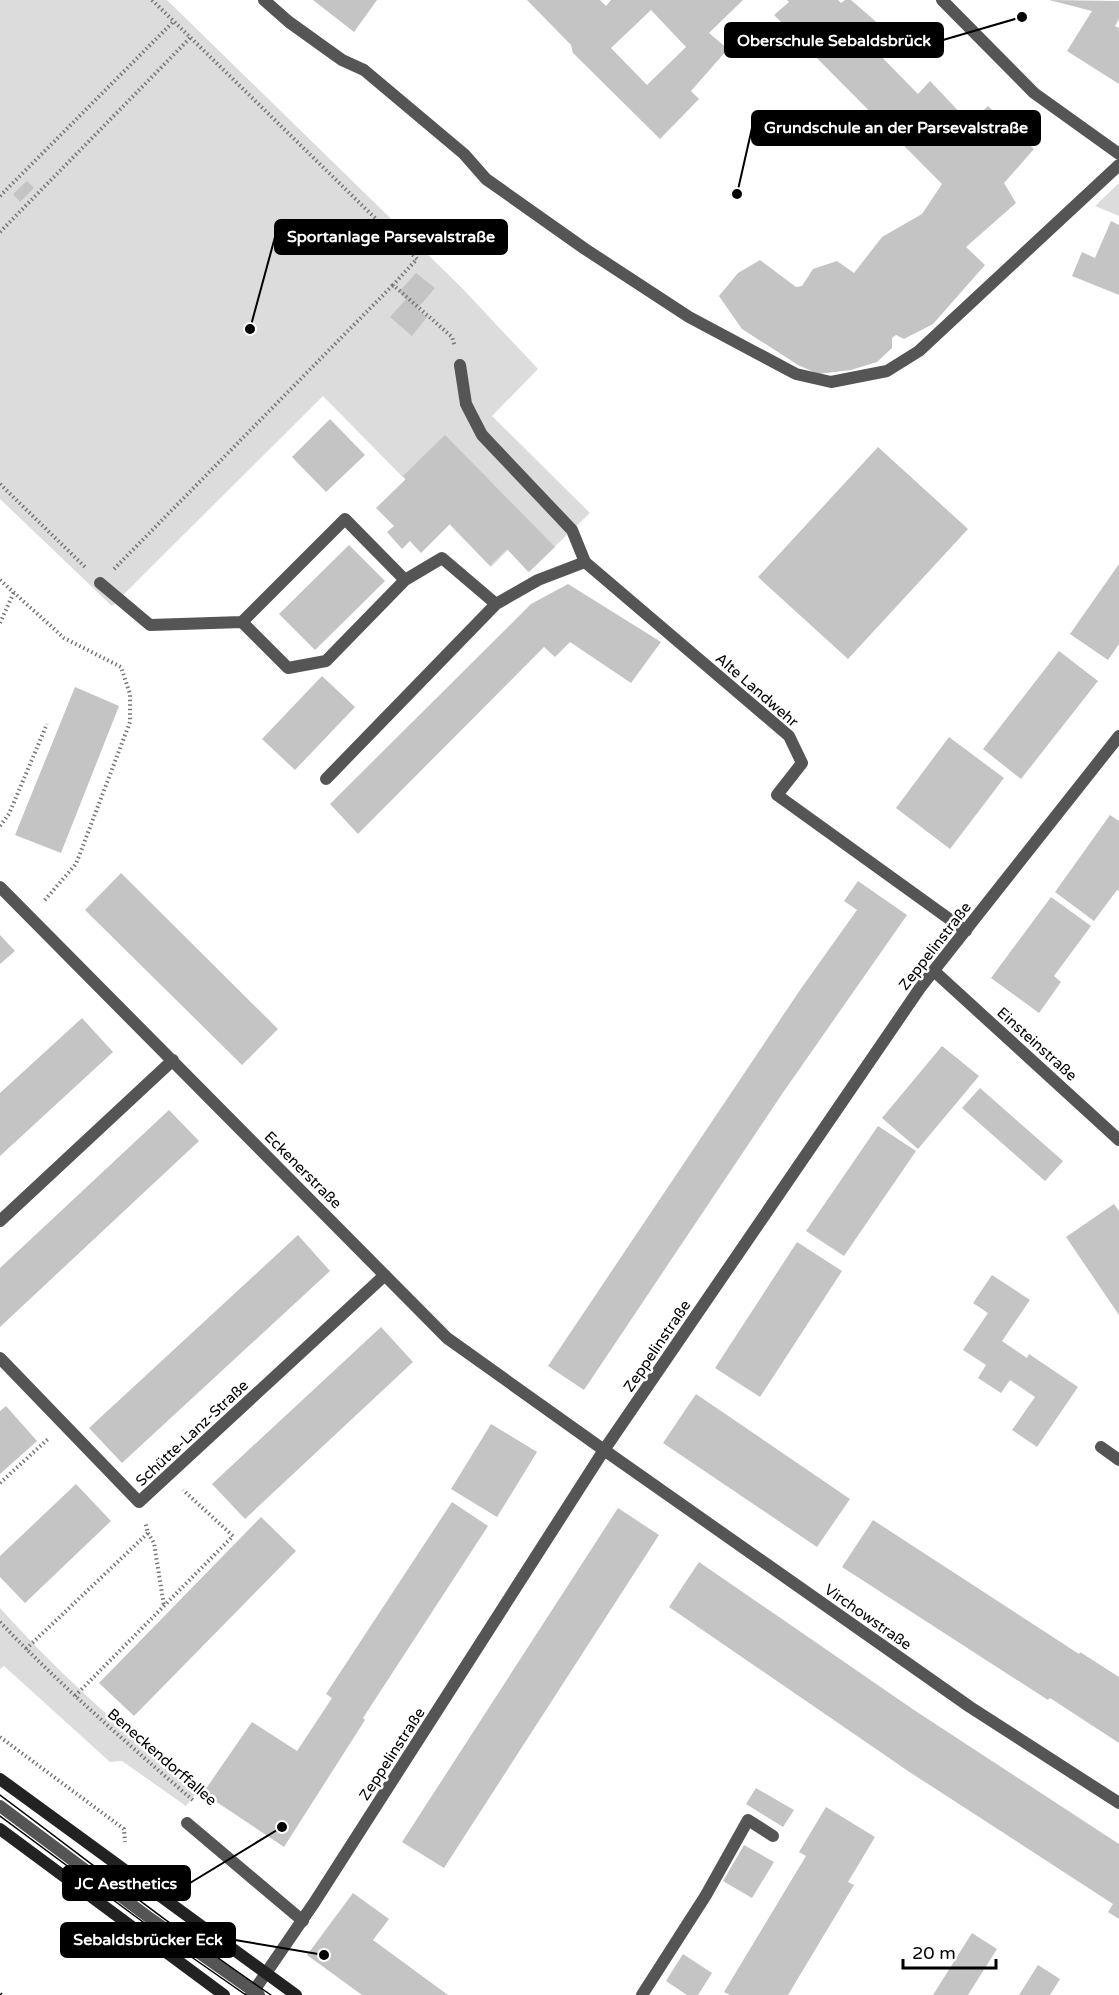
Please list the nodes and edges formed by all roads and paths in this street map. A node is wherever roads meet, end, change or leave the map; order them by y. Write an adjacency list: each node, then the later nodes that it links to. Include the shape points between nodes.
1 (152, 0): 4 (path)
2 (264, 0): 7 (street, via 342,60 364,70 464,154 486,179 585,249 689,317 796,374 831,382 887,371 919,351)
3 (942, 0): 6 (street, via 1034,93)
4 (174, 21): 5 (path); 8 (path)
5 (190, 37): 9 (path); 10 (path, via 417,259)
6 (1119, 154)
7 (1119, 165)
8 (0, 196)
9 (0, 232)
10 (393, 285): 11 (path, via 453,337); 16 (path)
11 (460, 365): 13 (street, via 466,404 482,435 572,530)
12 (0, 484): 16 (path)
13 (585, 562): 18 (street, via 538,580); 27 (street, Alte Landwehr, via 789,736 802,763 777,795)
14 (0, 580): 17 (path)
15 (405, 580): 18 (street, via 442,558); 19 (street, via 326,661 288,668); 19 (street, via 345,519)
16 (100, 583): 19 (street, via 150,626)
17 (14, 592): 20 (path); 26 (path, via 64,638 121,666 130,694 130,722 76,864)
18 (496, 604): 23 (street)
19 (242, 622)
20 (0, 623)
21 (47, 724): 24 (path, via 9,814)
22 (1119, 735): 27 (street, Zeppelinstraße)
23 (326, 779)
24 (0, 826)
25 (0, 888): 26 (street, Eckenerstraße)
26 (30, 917): 29 (street, Eckenerstraße)
27 (966, 931): 28 (street, Zeppelinstraße)
28 (934, 971): 30 (street, Einsteinstraße); 36 (street, Zeppelinstraße)
29 (173, 1060): 31 (street); 32 (street, Eckenerstraße)
30 (1119, 1140)
31 (0, 1221)
32 (385, 1275): 36 (street, Eckenerstraße, via 447,1338); 38 (street, Schütte-Lanz-Straße)
33 (0, 1359): 34 (street, Schütte-Lanz-Straße)
34 (64, 1425): 39 (path); 40 (street, Schütte-Lanz-Straße)
35 (1101, 1447): 37 (street)
36 (604, 1450): 48 (street, Virchowstraße, via 970,1707); 55 (street, Zeppelinstraße)
37 (1119, 1460)
38 (167, 1476): 40 (street, Schütte-Lanz-Straße); 42 (path, via 233,1536)
39 (0, 1483)
40 (139, 1502): 41 (path)
41 (148, 1533): 42 (path, via 154,1544); 44 (path)
42 (164, 1606): 45 (path)
43 (0, 1622): 44 (path, Beneckendorffallee)
44 (26, 1649): 45 (path, Beneckendorffallee)
45 (75, 1696): 49 (path, Beneckendorffallee)
46 (0, 1737): 54 (path, via 124,1829)
47 (0, 1779): 54 (main road)
48 (1119, 1803)
49 (199, 1805)
50 (0, 1806): 57 (street)
51 (188, 1823): 55 (street)
52 (0, 1829): 58 (main road)
53 (773, 1836): 60 (street, via 748,1820)
54 (128, 1872): 56 (main road)
55 (303, 1921): 56 (street, Zeppelinstraße)
56 (267, 1973): 57 (street, Zeppelinstraße); 59 (main road)
57 (255, 1994)
58 (224, 1995)
59 (296, 1995)
60 (642, 1995)

